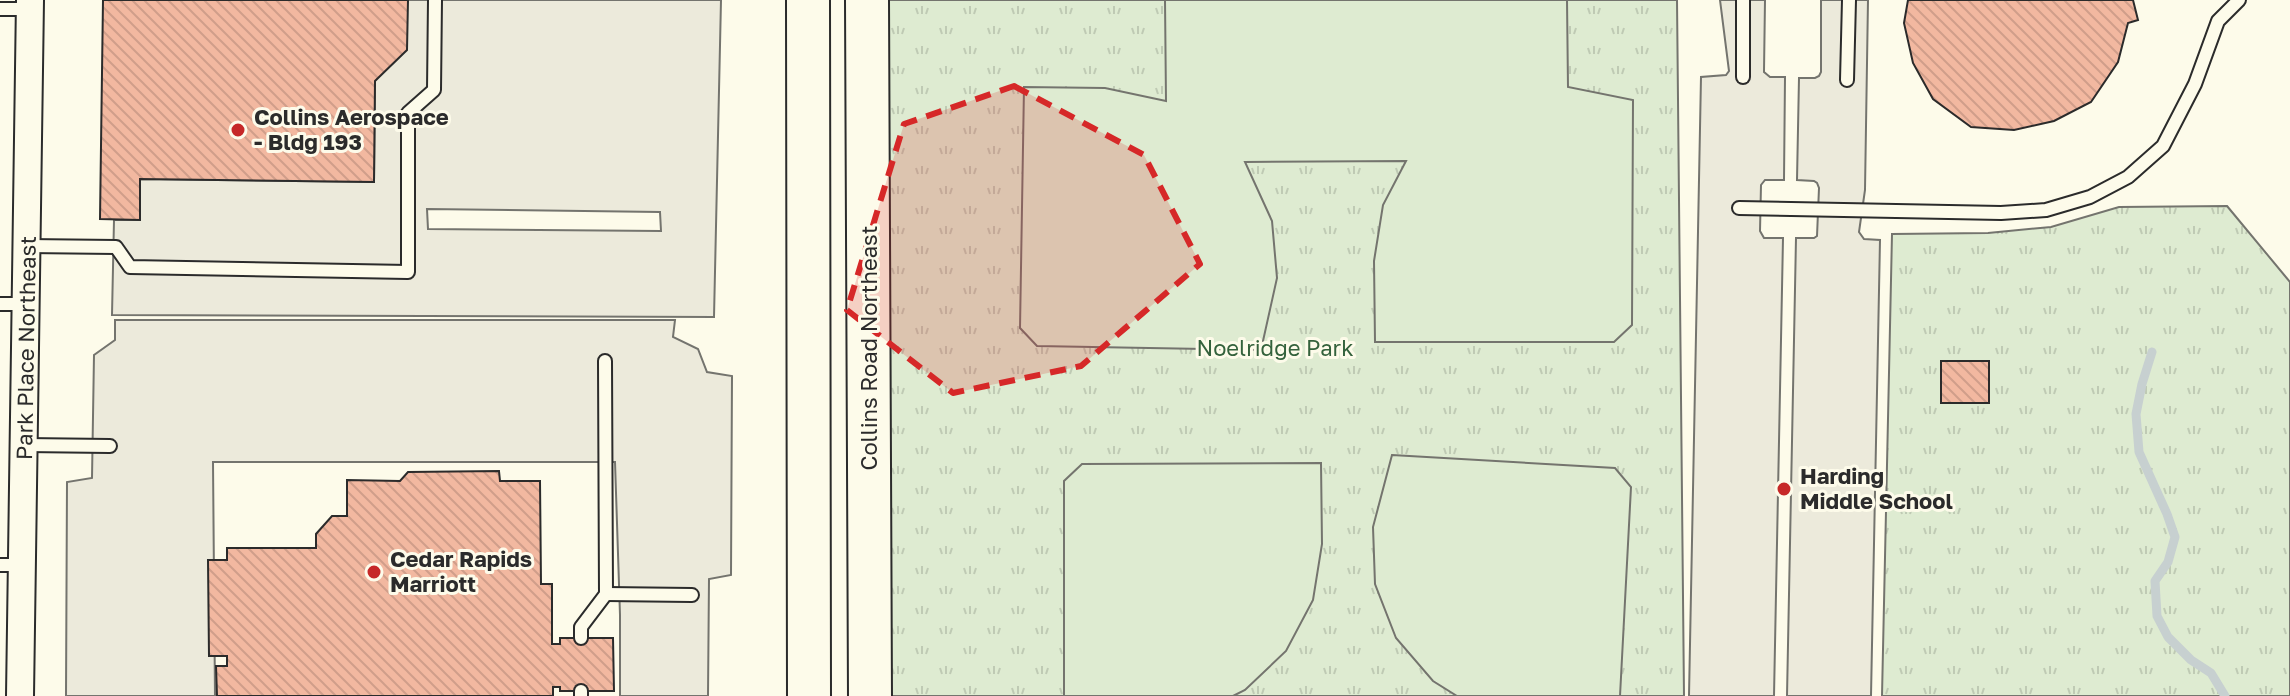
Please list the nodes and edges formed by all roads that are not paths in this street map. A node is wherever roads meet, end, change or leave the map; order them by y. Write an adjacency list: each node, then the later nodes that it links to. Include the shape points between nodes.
1 (435, 0): 12 (lane, via 434,90 408,113 408,272 130,267 116,247)
2 (808, 0): 23 (highway)
3 (867, 0): 24 (highway, Collins Road Northeast)
4 (1743, 0): 9 (lane)
5 (1849, 0): 10 (lane)
6 (2239, 0): 11 (lane, via 2218,21 2195,84 2163,146 2128,177 2090,197 2046,210 2001,213)
7 (30, 5): 8 (lane); 12 (street, Park Place Northeast)
8 (0, 9)
9 (1743, 77)
10 (1847, 80)
11 (1739, 208)
12 (27, 246): 14 (street, Park Place Northeast)
13 (0, 304): 14 (lane)
14 (27, 304): 16 (street, Park Place Northeast)
15 (605, 361): 19 (lane)
16 (25, 445): 17 (lane); 18 (street, Park Place Northeast)
17 (110, 446)
18 (11, 565): 22 (street, Park Place Northeast)
19 (606, 594): 20 (lane); 21 (lane, via 581,627)
20 (692, 595)
21 (581, 638)
22 (20, 696)
23 (809, 696)
24 (870, 696)

